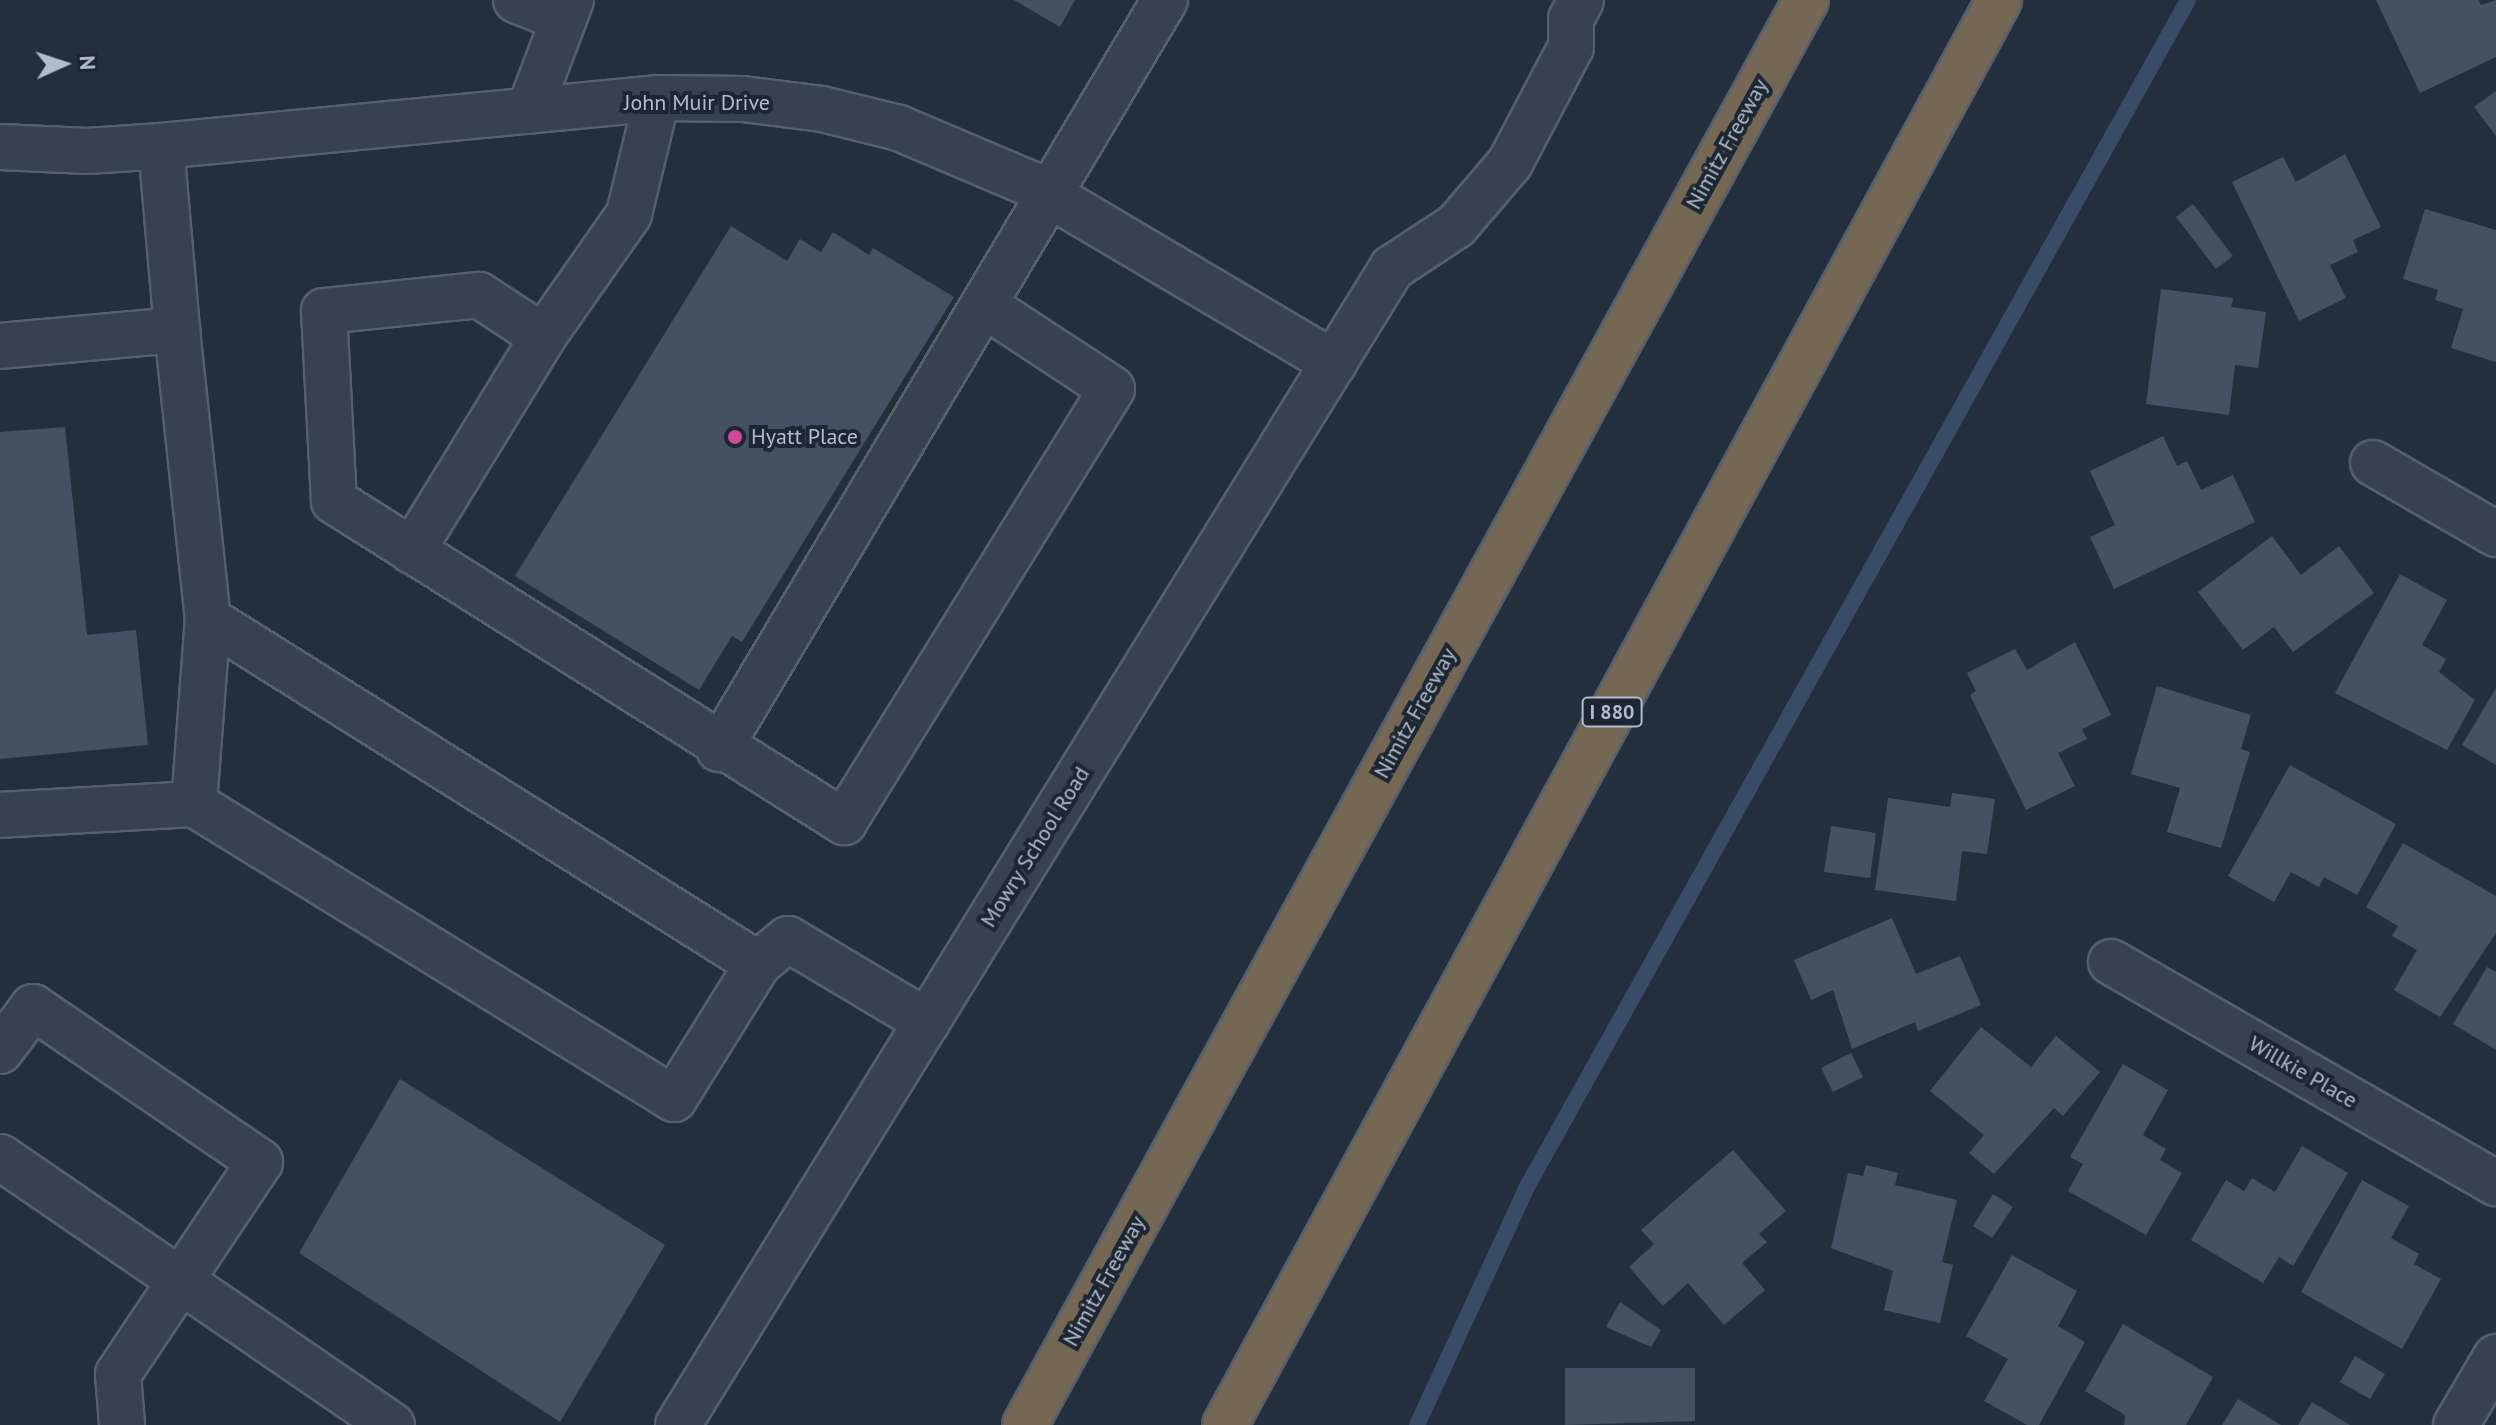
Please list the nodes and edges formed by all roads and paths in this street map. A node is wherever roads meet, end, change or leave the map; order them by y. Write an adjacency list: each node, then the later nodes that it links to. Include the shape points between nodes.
1 (516, 0): 6 (street)
2 (1165, 0): 11 (street)
3 (1581, 0): 16 (street, Mowry School Road, via 1571,19 1571,47 1502,175 1456,226 1392,268)
4 (1806, 0): 32 (highway, Nimitz Freeway)
5 (1999, 0): 38 (highway, I 880)
6 (567, 10): 8 (street)
7 (657, 98): 8 (street, John Muir Drive); 11 (street, John Muir Drive, via 743,99 899,128 966,152); 14 (street, via 629,214)
8 (529, 111): 9 (street, John Muir Drive)
9 (161, 146): 10 (street, John Muir Drive, via 88,151); 13 (street)
10 (0, 147)
11 (1053, 197): 12 (street); 16 (street, John Muir Drive)
12 (987, 307): 21 (street); 21 (street, via 1112,389 844,822)
13 (177, 330): 15 (street); 20 (street)
14 (543, 337): 19 (street); 19 (street, via 479,295 324,311 334,501)
15 (0, 346)
16 (1334, 363): 26 (street, Mowry School Road)
17 (2373, 463): 18 (street)
18 (2496, 534)
19 (412, 551): 21 (street)
20 (208, 619): 22 (street); 25 (street)
21 (719, 749)
22 (194, 804): 23 (street); 25 (street, via 674,1099)
23 (0, 815)
24 (2111, 962): 29 (street, Willkie Place)
25 (758, 964): 26 (street, via 788,939)
26 (927, 1022): 35 (street, Mowry School Road)
27 (0, 1051): 30 (street, via 33,1007 260,1162)
28 (0, 1157): 30 (street)
29 (2496, 1183)
30 (182, 1281): 33 (street, via 118,1374); 34 (street)
31 (2496, 1357): 39 (street)
32 (1050, 1379): 36 (highway); 37 (highway, Nimitz Freeway)
33 (122, 1425)
34 (392, 1425)
35 (678, 1425)
36 (998, 1425)
37 (1025, 1425)
38 (1225, 1425)
39 (2456, 1425)

